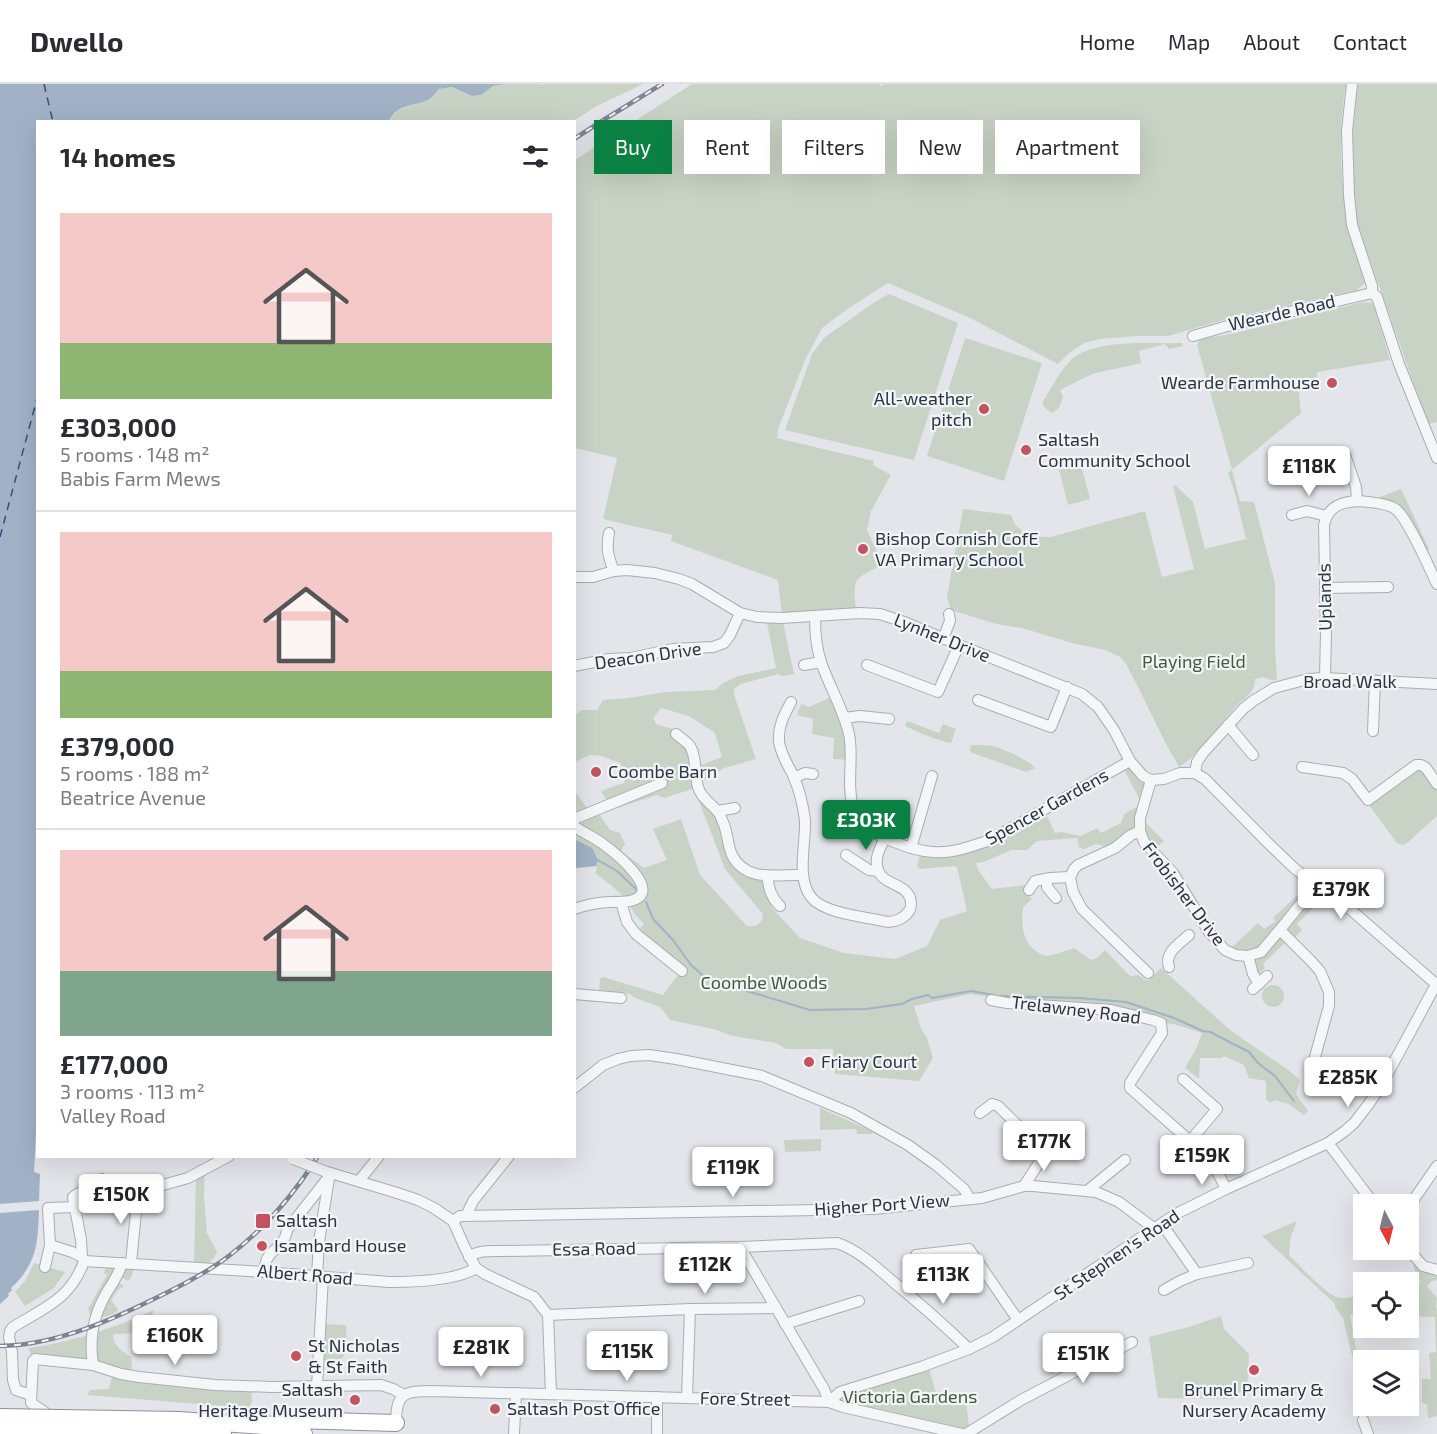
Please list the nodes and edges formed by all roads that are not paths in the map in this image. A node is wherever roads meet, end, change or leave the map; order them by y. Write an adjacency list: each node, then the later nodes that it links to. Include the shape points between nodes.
1 (1352, 84): 2 (street, via 1347,131 1348,195 1352,225)
2 (1372, 293): 3 (street, Wearde Road); 5 (street, via 1377,297)
3 (1193, 336)
4 (1345, 455): 6 (street)
5 (1437, 458)
6 (1357, 501): 8 (street, via 1339,505); 12 (street, via 1395,508 1407,522)
7 (1292, 515): 8 (street, via 1306,511)
8 (1326, 516): 14 (street, Uplands)
9 (609, 533): 10 (street, via 608,555)
10 (614, 571): 11 (street, Lynher Drive); 15 (street, Lynher Drive, via 655,573 679,579)
11 (576, 577)
12 (1437, 584)
13 (1389, 587): 14 (street)
14 (1325, 588): 24 (street, Uplands)
15 (740, 613): 17 (street, Lynher Drive, via 772,619); 21 (street, Deacon Drive, via 724,643 713,647 673,649 631,658 607,654)
16 (949, 614): 18 (street)
17 (815, 617): 18 (street, Lynher Drive, via 880,614); 20 (street, Spencer Gardens)
18 (943, 639): 19 (street, Lynher Drive)
19 (959, 645): 23 (street, via 939,692); 27 (street, Lynher Drive)
20 (821, 662): 22 (street); 30 (street, Spencer Gardens)
21 (576, 665)
22 (804, 665)
23 (867, 665)
24 (1325, 678): 25 (street, Broad Walk); 32 (street, Broad Walk, via 1274,688 1253,701)
25 (1375, 681): 26 (street, Broad Walk); 33 (street)
26 (1437, 684)
27 (1067, 687): 28 (street, via 1051,727); 36 (street, Lynher Drive, via 1098,707)
28 (978, 700)
29 (791, 702): 41 (street, via 777,717 779,742)
30 (844, 718): 31 (street); 50 (street, Spencer Gardens, via 851,750 852,806 857,819)
31 (889, 719)
32 (1228, 725): 35 (street); 38 (street, Broad Walk, via 1203,753)
33 (1373, 731)
34 (676, 734): 46 (street, via 690,745 700,793)
35 (1252, 755)
36 (1130, 761): 42 (street, Lynher Drive); 51 (street, Spencer Gardens, via 990,840 955,850)
37 (1302, 767): 44 (street, via 1343,773 1370,804 1416,765 1426,768)
38 (1195, 773): 42 (street); 58 (street)
39 (813, 774): 41 (street)
40 (933, 776): 51 (street)
41 (794, 778): 54 (street, via 802,803)
42 (1151, 780): 49 (street, Frobisher Drive)
43 (662, 783): 47 (street)
44 (1437, 784)
45 (735, 808): 46 (street)
46 (718, 811): 55 (street, via 731,854 739,865)
47 (576, 818)
48 (576, 827): 61 (street, via 603,844 638,877 642,893 632,901)
49 (1140, 831): 56 (street, via 1078,865); 66 (street, Frobisher Drive, via 1144,842 1173,873 1209,932 1225,950)
50 (885, 838): 51 (street, Spencer Gardens); 53 (street, via 876,862)
51 (911, 848)
52 (846, 855): 53 (street, via 869,870)
53 (878, 871): 54 (street, via 910,897 909,911 894,922 825,908 809,895)
54 (802, 875): 55 (street)
55 (767, 876): 62 (street, via 774,900)
56 (1070, 877): 57 (street); 69 (street, via 1082,909)
57 (1047, 879): 59 (street, via 1035,881); 60 (street, via 1047,887)
58 (1316, 885): 64 (street, Frobisher Drive); 71 (street)
59 (1029, 890)
60 (1056, 898)
61 (621, 902): 63 (street); 68 (street, via 627,922 636,934)
62 (780, 906)
63 (576, 908)
64 (1280, 930): 66 (street, Frobisher Drive, via 1261,952); 75 (street, via 1320,971 1329,992 1329,1006)
65 (1189, 935): 67 (street, via 1169,954)
66 (1248, 956): 70 (street, Frobisher Drive, via 1253,975)
67 (1168, 967)
68 (682, 971)
69 (1148, 973)
70 (1260, 983)
71 (1437, 985): 82 (street, St Stephen's Road, via 1368,1106)
72 (576, 995): 73 (street, via 596,1000)
73 (621, 998)
74 (995, 998): 81 (street, Trelawney Road, via 1111,1010 1161,1023 1162,1033 1130,1088)
75 (1310, 1075)
76 (1183, 1079): 79 (street)
77 (576, 1086): 97 (street, via 603,1065 631,1056 676,1059 762,1076 851,1113 908,1146 943,1171)
78 (1226, 1100): 79 (street)
79 (1217, 1109): 81 (street)
80 (980, 1113): 92 (street, via 992,1104 998,1106 1044,1151)
81 (1190, 1141): 93 (street, Trelawney Road, via 1207,1156)
82 (1328, 1143): 93 (street, St Stephen's Road); 95 (street)
83 (225, 1158): 108 (street, via 188,1178 133,1197)
84 (290, 1158): 89 (street, bridge)
85 (377, 1158): 91 (street)
86 (507, 1158): 99 (street, via 473,1201)
87 (1125, 1160): 94 (street)
88 (1437, 1166): 96 (street)
89 (328, 1174): 91 (street); 113 (street, via 287,1230 285,1239 267,1258); 115 (street, via 319,1242)
90 (102, 1179): 98 (street, via 73,1197)
91 (359, 1181): 100 (street, via 420,1201)
92 (1024, 1186): 94 (street, Higher Port View); 97 (street, Higher Port View)
93 (1226, 1189): 101 (street, St Stephen's Road)
94 (1087, 1191): 101 (street, Higher Port View, via 1119,1202)
95 (1366, 1194)
96 (1418, 1194)
97 (970, 1199): 99 (street, Higher Port View, via 873,1209)
98 (75, 1207): 102 (street, via 48,1208); 106 (street)
99 (466, 1216): 100 (street, Higher Port View)
100 (453, 1221): 105 (street)
101 (1158, 1227): 114 (street, Higher Port View); 121 (street, St Stephen's Road)
102 (50, 1245): 106 (street, Albert Road); 110 (street)
103 (740, 1247): 105 (street, Essa Road, via 483,1251); 118 (street); 124 (street, Essa Road, via 837,1243 845,1246 873,1264)
104 (916, 1255): 121 (street, via 969,1249)
105 (469, 1257): 111 (street)
106 (83, 1259): 108 (street, Albert Road); 129 (street, via 81,1270 58,1300 10,1331 16,1390)
107 (1418, 1260): 112 (street)
108 (126, 1263): 113 (street, Albert Road); 125 (street, via 94,1320)
109 (1249, 1264): 114 (street)
110 (45, 1266)
111 (476, 1268): 115 (street, Albert Road, via 468,1273 408,1282); 120 (street, via 534,1297)
112 (1437, 1270)
113 (266, 1272): 115 (street, Albert Road)
114 (1197, 1274): 116 (street)
115 (320, 1276): 126 (street)
116 (1164, 1290)
117 (860, 1301): 122 (street)
118 (776, 1308): 119 (street); 122 (street)
119 (690, 1309): 120 (street); 132 (street)
120 (548, 1315): 128 (street)
121 (1018, 1320): 124 (street, St Stephen's Road)
122 (786, 1324): 133 (street)
123 (1132, 1342): 145 (street)
124 (969, 1349): 133 (street, St Stephen's Road, via 840,1392)
125 (93, 1365): 126 (street, via 139,1377 252,1386); 129 (street, via 35,1359)
126 (317, 1386): 130 (street, via 381,1386)
127 (516, 1393): 128 (street, Fore Street); 130 (street, Fore Street, via 433,1390); 143 (street)
128 (552, 1394): 131 (street, Fore Street)
129 (31, 1395): 140 (street, via 31,1403)
130 (404, 1395): 136 (street, via 398,1401)
131 (657, 1397): 132 (street, Fore Street); 144 (street)
132 (687, 1398): 133 (street, Fore Street)
133 (829, 1402): 145 (street, Fore Street)
134 (0, 1417): 137 (highway, bridge)
135 (1363, 1420): 146 (street)
136 (396, 1423): 138 (highway, via 293,1420)
137 (179, 1426): 138 (highway); 139 (highway, bridge); 141 (highway)
138 (264, 1426): 142 (highway)
139 (0, 1430)
140 (79, 1434)
141 (223, 1434)
142 (304, 1434)
143 (514, 1434)
144 (657, 1434)
145 (964, 1434)
146 (1368, 1434)

